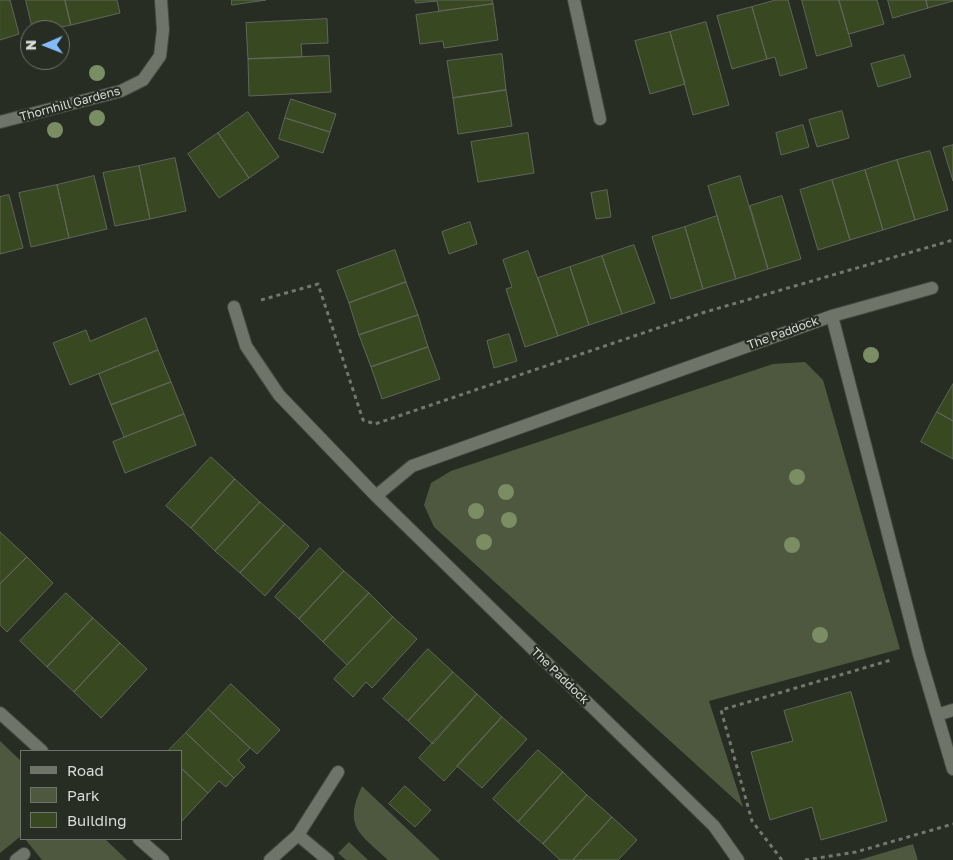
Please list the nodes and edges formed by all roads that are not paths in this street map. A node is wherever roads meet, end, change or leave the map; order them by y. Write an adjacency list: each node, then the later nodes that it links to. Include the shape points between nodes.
1 (161, 0): 4 (street, Thornhill Gardens, via 163,30 160,56 143,80 121,91)
2 (574, 0): 3 (street)
3 (600, 119)
4 (0, 122)
5 (932, 288): 7 (street, The Paddock)
6 (234, 308): 8 (street, The Paddock, via 246,346 279,395)
7 (832, 316): 8 (street, The Paddock, via 412,466); 11 (street, The Paddock)
8 (376, 496): 20 (street, The Paddock, via 714,826)
9 (953, 710): 11 (street)
10 (0, 713): 12 (street)
11 (937, 715): 13 (street, The Paddock)
12 (41, 750)
13 (953, 770)
14 (338, 772): 15 (street)
15 (298, 835): 18 (street); 19 (street)
16 (140, 840): 17 (street)
17 (163, 860)
18 (270, 860)
19 (328, 860)
20 (738, 860)

